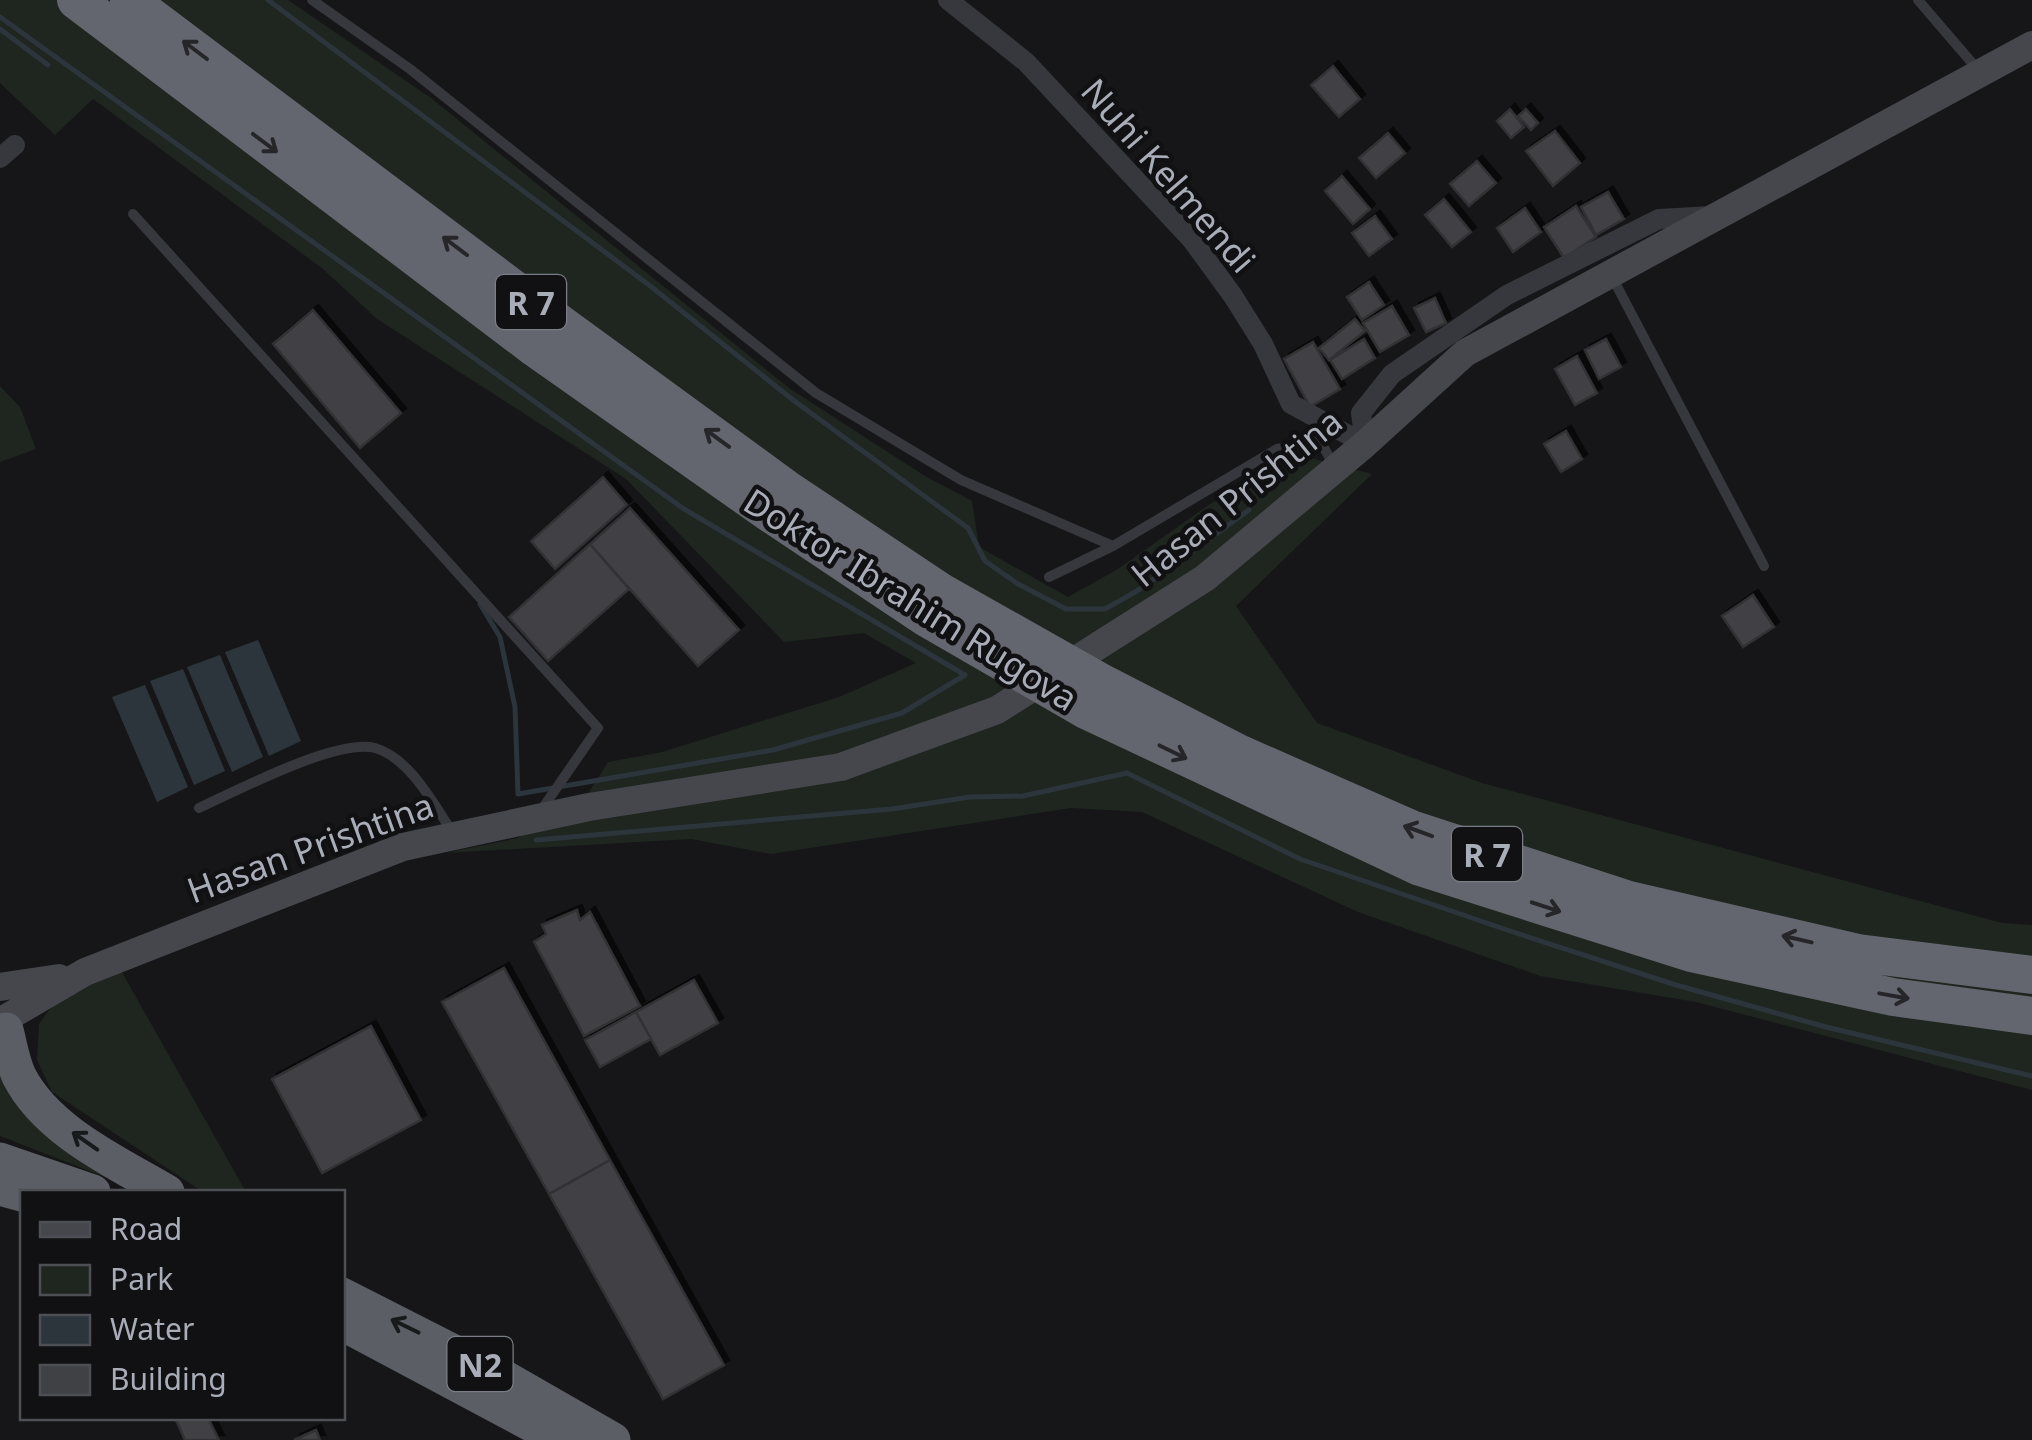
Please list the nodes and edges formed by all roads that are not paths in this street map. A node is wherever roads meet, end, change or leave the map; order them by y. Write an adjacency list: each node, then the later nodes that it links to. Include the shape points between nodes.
1 (76, 0): 16 (highway, Doktor Ibrahim Rugova / R 7, one-way to 16, via 535,348 768,512)
2 (129, 0): 16 (highway, Doktor Ibrahim Rugova / R 7, one-way to 2)
3 (312, 0): 13 (lane, via 410,70 816,393 961,480)
4 (948, 0): 11 (street, Nuhi Kelmendi, via 1026,62 1192,240 1262,344 1291,404)
5 (1918, 0): 7 (lane)
6 (2032, 45): 7 (main road, Hasan Prishtina)
7 (1980, 72): 9 (main road, Hasan Prishtina)
8 (133, 214): 19 (lane, via 598,728)
9 (1717, 216): 10 (main road, Hasan Prishtina); 11 (street, via 1659,219 1507,295 1392,374 1361,413)
10 (1610, 274): 11 (main road, Hasan Prishtina, via 1466,353); 14 (lane)
11 (1365, 444): 12 (main road, Hasan Prishtina)
12 (1336, 468): 13 (lane, via 1320,441 1277,449); 19 (main road, Hasan Prishtina, via 1205,578 998,710 841,767)
13 (1113, 546): 15 (lane)
14 (1764, 566)
15 (1049, 577)
16 (933, 605): 17 (highway, Doktor Ibrahim Rugova / R 7)
17 (1095, 697): 21 (highway, Doktor Ibrahim Rugova / R 7, one-way to 17, via 1858,953 1629,900 1411,829); 23 (highway, Doktor Ibrahim Rugova / R 7, one-way to 23, via 1420,867 1692,954 1893,997)
18 (199, 808): 20 (lane, via 306,761 374,748 399,762)
19 (536, 818): 20 (main road, Hasan Prishtina)
20 (454, 834): 22 (main road, Hasan Prishtina, via 402,848 85,972)
21 (2032, 974)
22 (3, 1013): 26 (highway, one-way to 22, via 84,1142 43,1108 17,1070)
23 (2032, 1016)
24 (0, 1160): 25 (highway)
25 (87, 1190)
26 (164, 1190)
27 (345, 1297): 30 (highway, N2, one-way to 27)
28 (345, 1325): 29 (highway, N2)
29 (546, 1436)
30 (614, 1440)

